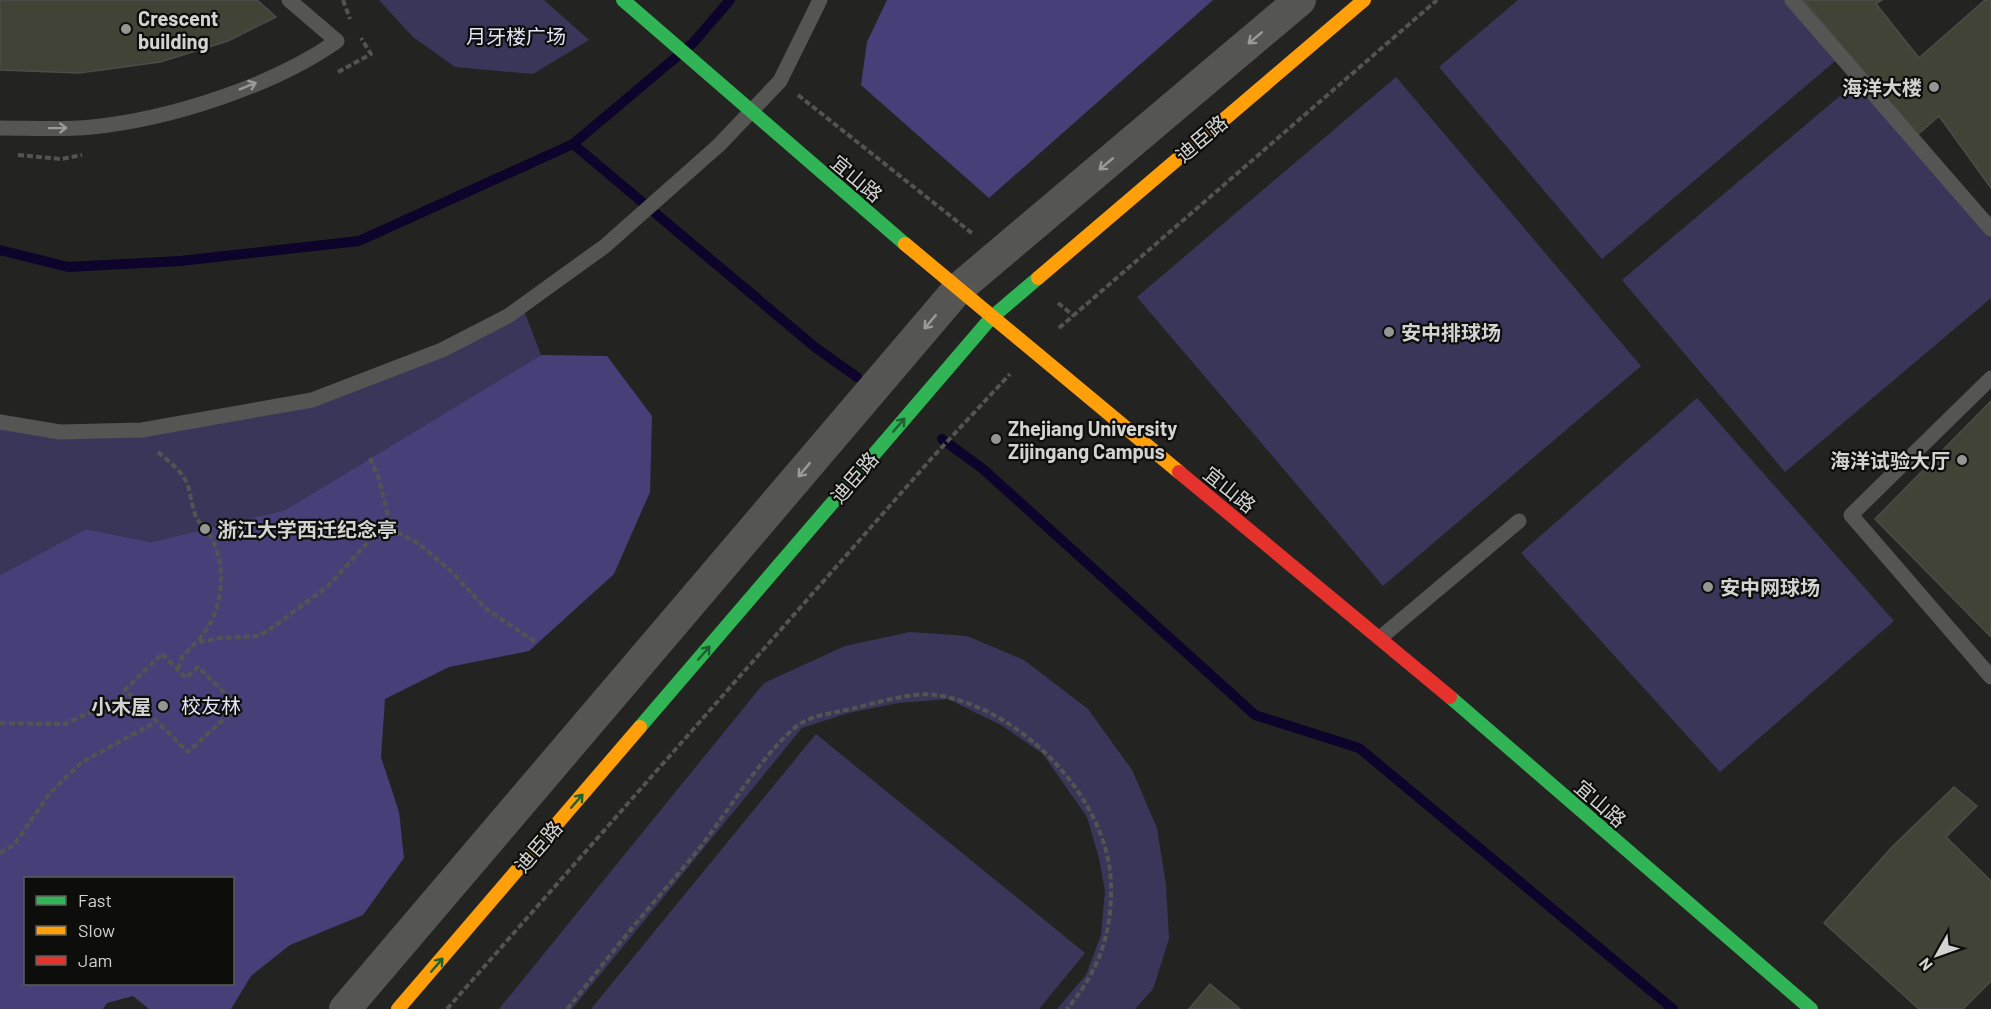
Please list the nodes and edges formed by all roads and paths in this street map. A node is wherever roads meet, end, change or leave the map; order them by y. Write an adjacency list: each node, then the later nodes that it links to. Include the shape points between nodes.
1 (289, 0): 8 (lane)
2 (624, 0): 10 (street, 宜山路)
3 (820, 0): 9 (lane)
4 (1300, 0): 13 (street, 迪臣路, one-way to 13)
5 (1364, 0): 14 (street, 迪臣路)
6 (1437, 0): 16 (path)
7 (1792, 0): 12 (lane)
8 (301, 5): 11 (lane, one-way to 8, via 92,127 176,112 248,87 319,54 337,41)
9 (780, 81): 10 (lane); 13 (path)
10 (750, 113): 15 (street, 宜山路); 21 (lane, via 605,246 508,316 442,350 312,400)
11 (0, 128)
12 (1991, 229)
13 (999, 255): 15 (street, 迪臣路)
14 (1032, 281): 16 (path); 17 (street, 迪臣路)
15 (958, 290): 17 (street, 宜山路); 34 (street, 迪臣路, one-way to 34)
16 (1074, 316): 18 (path)
17 (991, 318): 18 (street, 宜山路); 35 (street, 迪臣路, one-way to 17)
18 (1032, 351): 25 (street, 宜山路); 36 (path, via 979,406)
19 (1991, 378): 29 (lane, via 1851,515)
20 (0, 422): 21 (lane, via 60,432)
21 (142, 430): 26 (path, via 144,440 184,476 196,518 210,534 219,554 221,581 216,611 207,632)
22 (370, 458): 24 (path)
23 (1519, 521): 25 (lane)
24 (391, 529): 26 (path, via 372,538 328,586 259,636); 27 (path, via 416,542 452,570 486,608)
25 (1380, 638): 39 (street, 宜山路)
26 (195, 643): 28 (path, via 182,657)
27 (537, 643)
28 (178, 669): 30 (path, via 162,654 125,690); 31 (path, via 186,678 198,667 238,706 188,752)
29 (1991, 677)
30 (129, 694): 31 (path); 32 (path, via 65,724)
31 (156, 722): 33 (path, via 82,762 50,793 14,845)
32 (0, 723)
33 (0, 853)
34 (345, 1009)
35 (398, 1009)
36 (447, 1009)
37 (567, 1009): 38 (path, via 778,744 805,721 870,704 933,694 963,700 1026,734 1054,759 1094,820 1111,884 1109,919 1101,956 1087,986)
38 (1067, 1009)
39 (1811, 1009)

